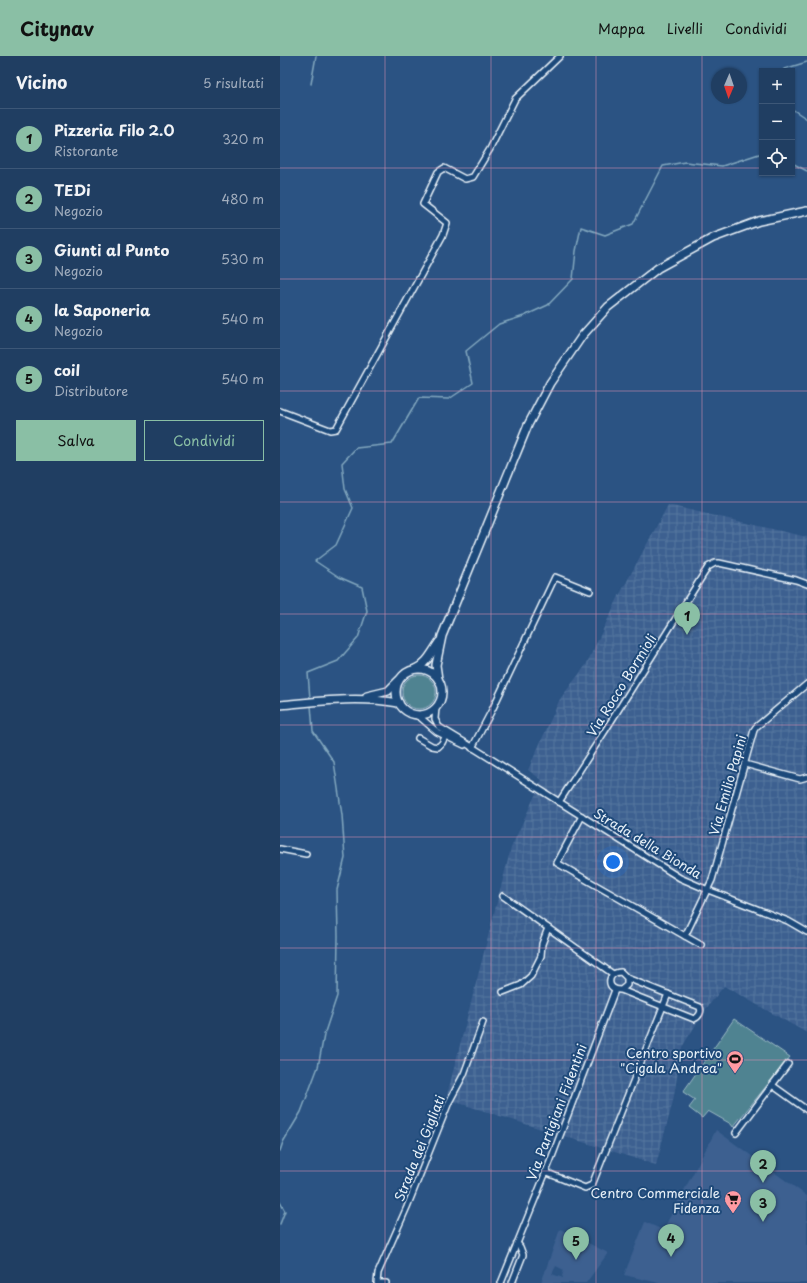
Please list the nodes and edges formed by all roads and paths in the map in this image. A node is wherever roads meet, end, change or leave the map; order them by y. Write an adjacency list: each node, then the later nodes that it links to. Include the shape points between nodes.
1 (560, 56): 3 (street, via 515,99 473,177 465,179 444,168 438,172 423,204 446,223 443,235 336,429 330,430)
2 (807, 211): 6 (street, via 759,220 713,238 658,268 608,307 582,336 550,383 528,425)
3 (280, 411)
4 (807, 584): 21 (street, Via Rocco Bormioli, via 719,563 708,567)
5 (590, 591): 18 (street, via 555,577)
6 (442, 636): 7 (street, via 428,660); 8 (street, via 436,664)
7 (414, 670): 8 (street, via 427,670); 9 (street)
8 (438, 679): 14 (street, via 442,697)
9 (399, 680): 11 (street, via 388,691); 12 (street, via 396,695)
10 (807, 684): 19 (street, Via Emilio Papini, via 756,727)
11 (357, 698): 12 (street); 13 (street)
12 (399, 703): 15 (street)
13 (280, 705)
14 (436, 708): 15 (street, via 425,714); 16 (street, Strada della Bionda, via 436,723)
15 (413, 714): 16 (street, Strada della Bionda, via 436,732)
16 (446, 734): 17 (street, via 436,747); 18 (street, Strada della Bionda)
17 (418, 738)
18 (472, 748): 21 (street, Strada della Bionda)
19 (745, 764): 20 (street, via 800,780); 25 (street, Via Emilio Papini)
20 (807, 776)
21 (559, 802): 22 (street, Strada della Bionda)
22 (582, 816): 25 (street, Strada della Bionda, via 680,878); 29 (street, via 557,863)
23 (280, 849): 24 (street)
24 (306, 854)
25 (708, 890): 28 (street, Strada della Bionda, via 788,921); 29 (street, Via Emilio Papini)
26 (502, 896): 27 (street)
27 (548, 928): 31 (street); 34 (street, via 541,956 531,976 521,985)
28 (807, 932)
29 (685, 936): 30 (street)
30 (701, 945)
31 (613, 974): 32 (street, via 621,972); 33 (street, via 609,982 611,987)
32 (627, 978): 33 (street, via 627,986); 35 (street)
33 (618, 990): 36 (street); 42 (street, Via Partigiani Fidentini)
34 (503, 992)
35 (668, 994): 36 (street); 36 (street, via 700,1006 700,1014 694,1018)
36 (663, 1006): 42 (street, via 592,1185 585,1188)
37 (483, 1022): 44 (street, Strada dei Gigliati, via 464,1074 449,1102 378,1273)
38 (788, 1064): 39 (street)
39 (772, 1085): 40 (street); 41 (street)
40 (807, 1110)
41 (736, 1133)
42 (546, 1172): 43 (street, Via Partigiani Fidentini)
43 (517, 1243): 47 (street, Via Partigiani Fidentini); 48 (street, via 523,1255)
44 (377, 1283)
45 (381, 1283): 46 (street)
46 (386, 1283)
47 (501, 1283)
48 (512, 1283)

